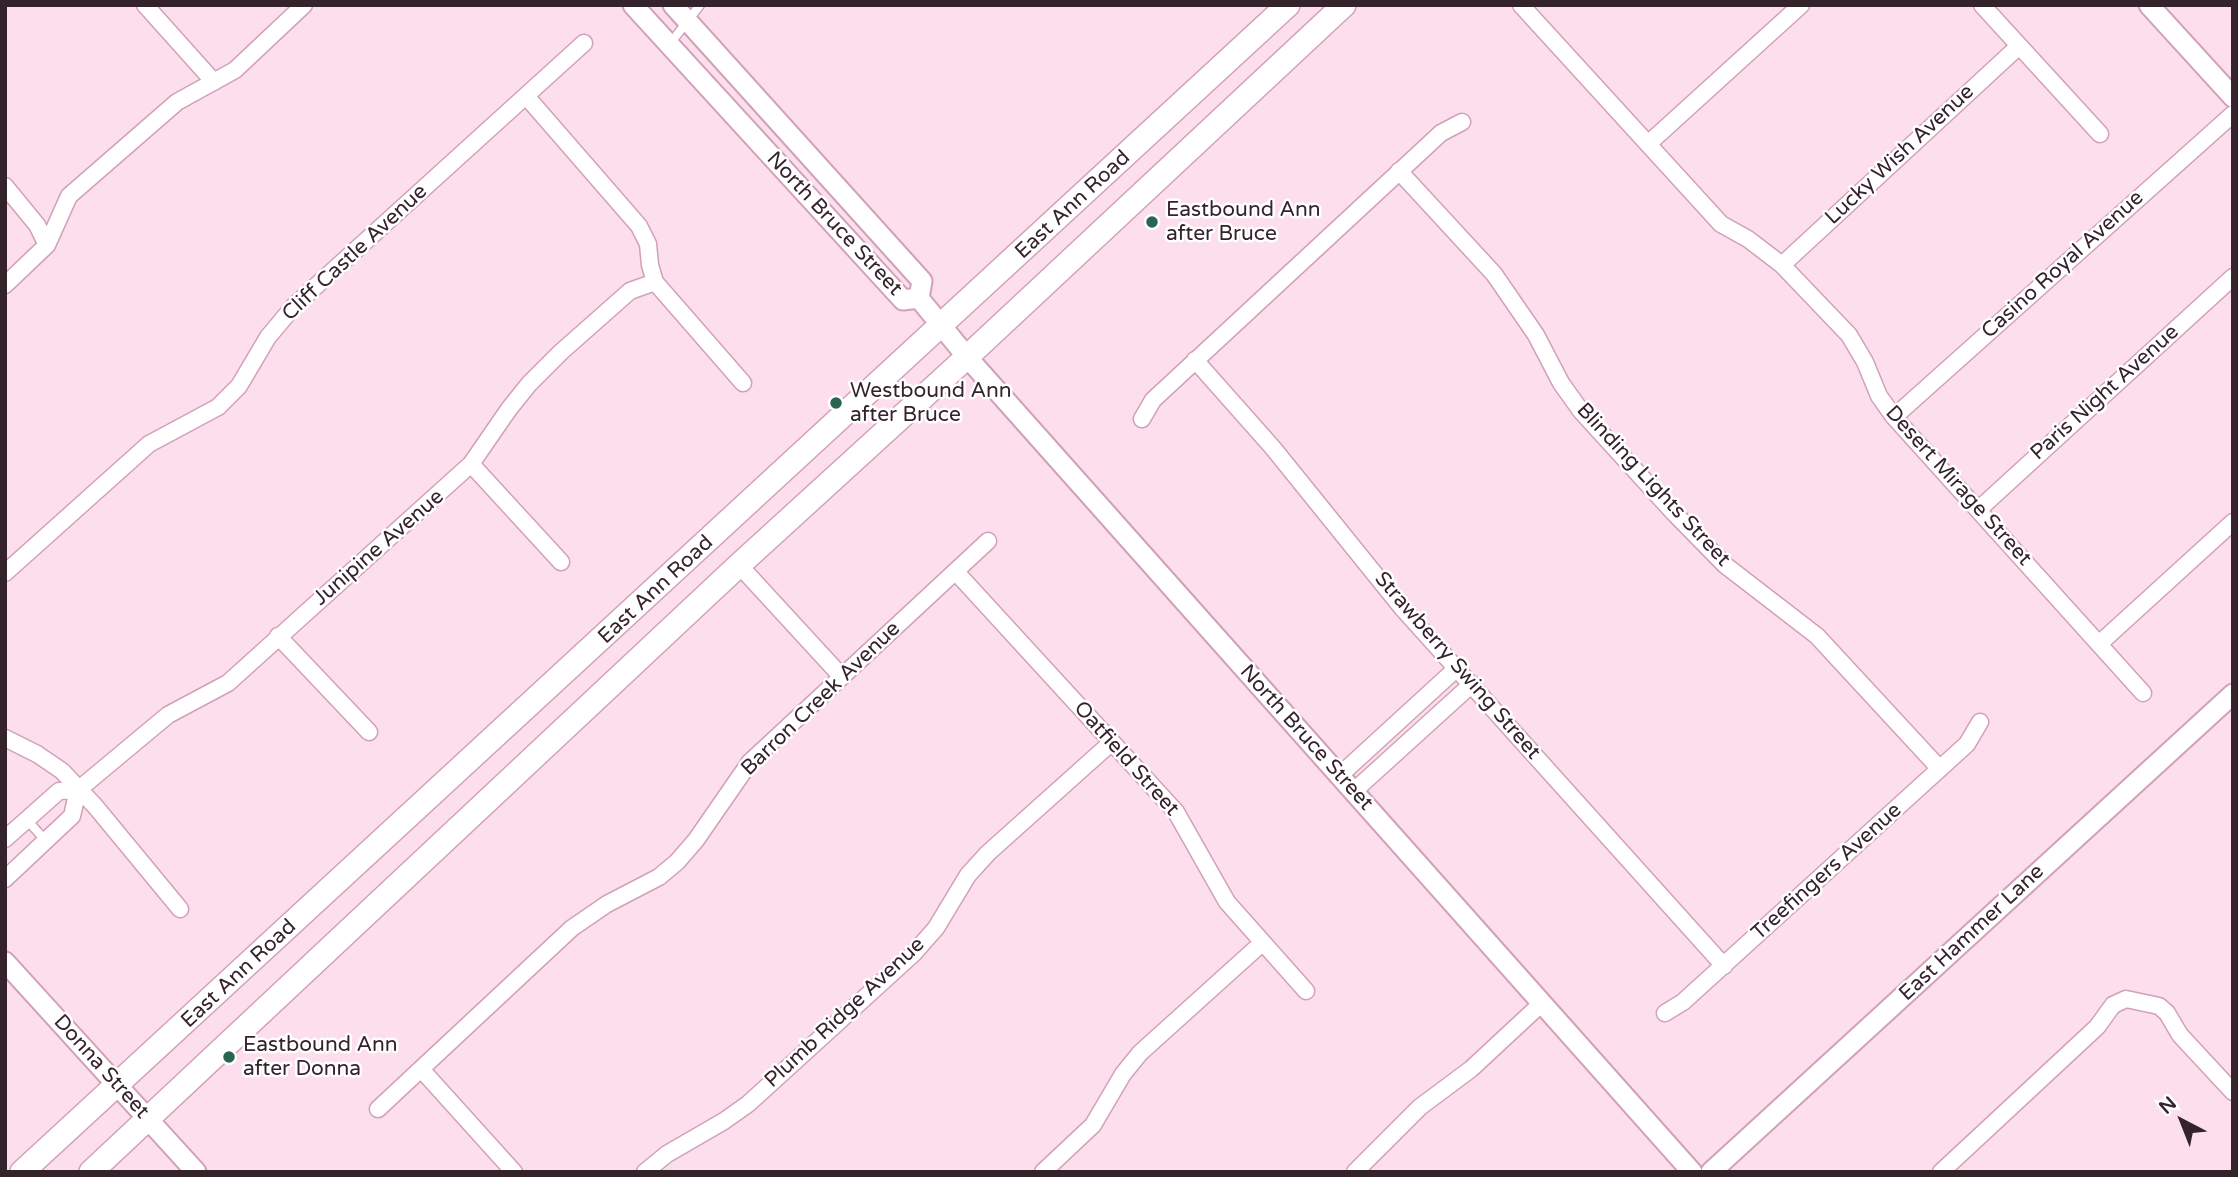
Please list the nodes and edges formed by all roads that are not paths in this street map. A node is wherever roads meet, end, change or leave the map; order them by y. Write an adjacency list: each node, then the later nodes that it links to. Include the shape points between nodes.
1 (145, 5): 16 (street)
2 (304, 5): 16 (street, via 235,70)
3 (633, 5): 14 (street, North Bruce Street)
4 (673, 5): 12 (street, North Bruce Street)
5 (700, 5): 12 (lane)
6 (1288, 5): 31 (main road, East Ann Road)
7 (1344, 5): 32 (main road, East Ann Road)
8 (1801, 5): 22 (street)
9 (1982, 5): 15 (street)
10 (2149, 5): 18 (street)
11 (1527, 7): 22 (street, Desert Mirage Street)
12 (688, 21): 14 (lane); 14 (street, North Bruce Street, via 922,281 919,298 903,300)
13 (583, 43): 17 (street, Cliff Castle Avenue)
14 (669, 45)
15 (2019, 46): 21 (street); 26 (street, Lucky Wish Avenue)
16 (214, 82): 25 (street, via 177,102 69,195)
17 (526, 96): 27 (street, via 639,226 648,244); 44 (street, Cliff Castle Avenue, via 294,306 268,337 239,386 218,407 149,444)
18 (2233, 97)
19 (2233, 114): 35 (street, Casino Royal Avenue)
20 (1462, 122): 23 (street, via 1441,133)
21 (2100, 134)
22 (1648, 144): 26 (street, Desert Mirage Street, via 1721,224)
23 (1399, 172): 33 (street); 58 (street, Blinding Lights Street, via 1494,274 1581,411 1725,565 1817,636)
24 (5, 186): 25 (street)
25 (47, 245): 29 (street)
26 (1782, 265): 35 (street, Desert Mirage Street, via 1849,335)
27 (655, 282): 34 (street); 37 (street, Junipine Avenue, via 630,291 561,352 516,401)
28 (2230, 284): 38 (street, Paris Night Avenue)
29 (5, 285)
30 (922, 302): 31 (street, North Bruce Street)
31 (943, 326): 32 (street, North Bruce Street); 74 (main road, East Ann Road)
32 (967, 357): 42 (main road, East Ann Road); 59 (street, North Bruce Street)
33 (1195, 360): 36 (street, via 1153,400); 47 (street, Strawberry Swing Street)
34 (743, 383)
35 (1894, 417): 38 (street, Desert Mirage Street)
36 (1142, 419)
37 (471, 464): 41 (street); 45 (street, Junipine Avenue)
38 (1978, 510): 46 (street, Desert Mirage Street)
39 (2233, 522): 46 (street)
40 (988, 541): 43 (street, Barron Creek Avenue)
41 (561, 562)
42 (739, 565): 48 (street); 77 (main road, East Ann Road)
43 (956, 572): 48 (street, Barron Creek Avenue); 57 (street, Oatfield Street)
44 (5, 573)
45 (278, 636): 55 (street); 60 (street, Junipine Avenue, via 228,683 168,715)
46 (2099, 644): 50 (street, Desert Mirage Street)
47 (1457, 668): 49 (street, Strawberry Swing Street); 52 (street)
48 (842, 677): 73 (street, Barron Creek Avenue, via 750,762 677,862 572,928)
49 (1472, 684): 54 (street); 69 (street, Strawberry Swing Street)
50 (2143, 693)
51 (2233, 694): 86 (street, East Hammer Lane)
52 (1415, 707): 54 (lane); 59 (street)
53 (1980, 722): 58 (street, Treefingers Avenue, via 1967,744)
54 (1429, 723): 61 (street)
55 (369, 732)
56 (5, 738): 60 (street, via 62,771)
57 (1112, 742): 67 (street, Oatfield Street, via 1176,812 1227,902); 82 (street, Plumb Ridge Avenue, via 988,853 968,875 936,928 904,962 748,1104)
58 (1940, 769): 69 (street, Treefingers Avenue)
59 (1339, 775): 61 (street, North Bruce Street)
60 (78, 790): 62 (street, Junipine Avenue, via 59,791); 64 (street, Junipine Avenue, via 72,816); 66 (street)
61 (1354, 792): 71 (street, North Bruce Street)
62 (27, 820): 63 (street, Junipine Avenue); 64 (lane)
63 (5, 839)
64 (46, 841): 65 (street, Junipine Avenue)
65 (5, 879)
66 (180, 909)
67 (1262, 943): 70 (street, Oatfield Street); 83 (street, via 1140,1053 1093,1125)
68 (5, 962): 74 (street, Donna Street)
69 (1724, 966): 72 (street, Treefingers Avenue)
70 (1306, 991)
71 (1542, 1003): 84 (street, via 1471,1069 1420,1107); 85 (street, North Bruce Street)
72 (1665, 1013)
73 (421, 1069): 76 (street, Barron Creek Avenue); 81 (street)
74 (118, 1085): 77 (street, Donna Street); 78 (main road, East Ann Road)
75 (2233, 1093): 87 (street, via 2180,1035 2167,1013 2159,1006 2126,999 2113,1005 2096,1027)
76 (378, 1108)
77 (148, 1119): 79 (main road, East Ann Road); 80 (street, Donna Street)
78 (22, 1172)
79 (91, 1172)
80 (196, 1172)
81 (514, 1172)
82 (645, 1172)
83 (1043, 1172)
84 (1355, 1172)
85 (1692, 1172)
86 (1711, 1172)
87 (1941, 1172)

